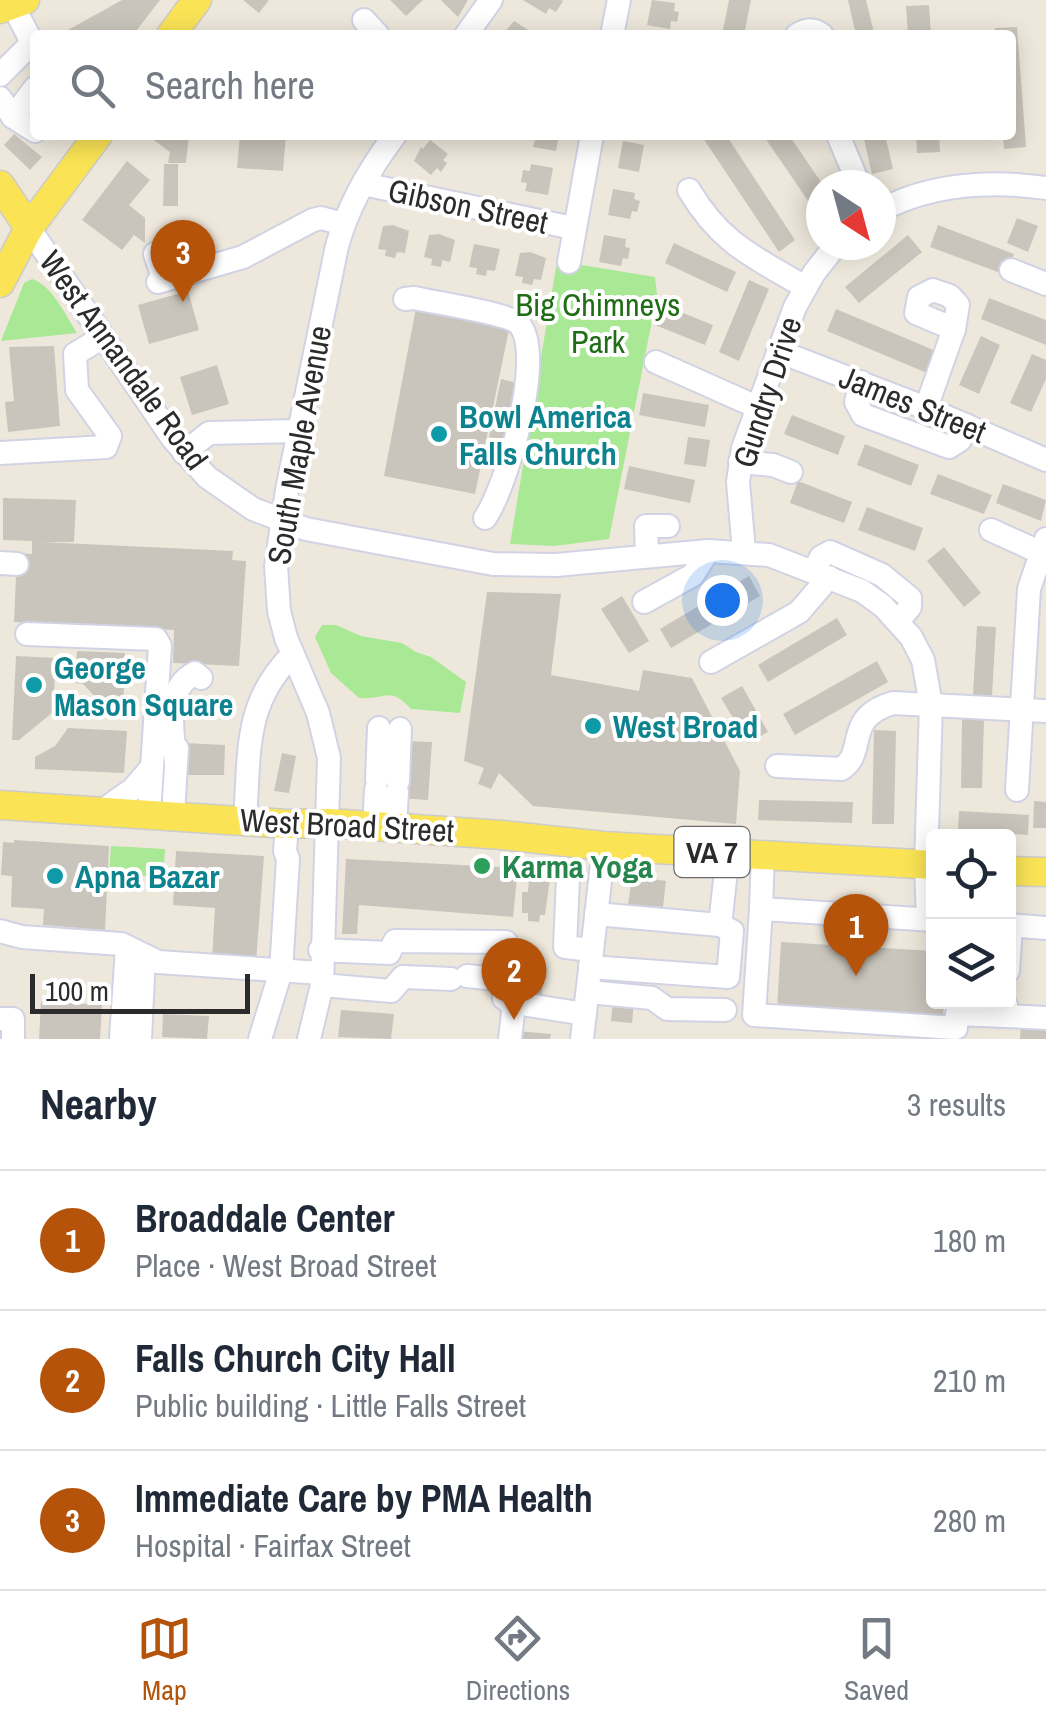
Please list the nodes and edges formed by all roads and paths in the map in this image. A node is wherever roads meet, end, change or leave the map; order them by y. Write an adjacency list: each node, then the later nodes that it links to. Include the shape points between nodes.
1 (197, 0): 5 (main road)
2 (491, 0): 6 (street)
3 (619, 0): 7 (street)
4 (12, 4): 8 (street)
5 (175, 30)
6 (470, 30)
7 (613, 30)
8 (30, 40)
9 (30, 49): 10 (street)
10 (0, 75)
11 (30, 91): 12 (street)
12 (7, 107): 13 (street)
13 (30, 126)
14 (94, 140): 25 (main road)
15 (391, 140): 20 (street, South Maple Avenue)
16 (591, 140): 26 (street)
17 (840, 140): 18 (street)
18 (853, 170)
19 (0, 184): 25 (main road)
20 (364, 184): 24 (street, South Maple Avenue); 26 (street, Gibson Street)
21 (1046, 188): 23 (street, via 968,184)
22 (689, 190): 34 (street, via 728,242)
23 (896, 203)
24 (343, 224): 28 (street, via 313,220 242,257 161,281); 44 (street, South Maple Avenue)
25 (29, 228): 27 (main road, via 10,235); 32 (main road); 37 (street, West Annandale Road)
26 (573, 228): 30 (street)
27 (0, 252)
28 (156, 254)
29 (825, 260): 34 (street, Gundry Drive)
30 (569, 262)
31 (1011, 270): 33 (street)
32 (0, 283)
33 (1046, 284)
34 (805, 287): 38 (street, Gundry Drive)
35 (405, 299): 51 (street, via 512,318 524,334 528,379 518,435)
36 (954, 330): 42 (street)
37 (102, 337): 46 (street, via 76,354 77,390 110,436 106,447); 47 (street, West Annandale Road)
38 (778, 350): 40 (street, James Street); 41 (street, Gundry Drive)
39 (656, 362): 41 (street)
40 (861, 382): 42 (street, James Street); 43 (street, via 856,402 863,415 949,447)
41 (757, 407): 49 (street, Gundry Drive)
42 (926, 408): 43 (street, James Street)
43 (966, 425): 48 (street, James Street)
44 (299, 431): 47 (street, via 209,434); 52 (street, South Maple Avenue)
45 (1046, 432): 48 (street)
46 (0, 453)
47 (184, 453): 52 (street, West Annandale Road, via 229,494)
48 (1042, 458)
49 (740, 462): 50 (street); 57 (street, Gundry Drive)
50 (792, 472)
51 (485, 518)
52 (282, 522): 58 (street, West Annandale Road, via 493,564); 62 (street, South Maple Avenue, via 276,587)
53 (668, 526): 58 (street, via 646,526)
54 (991, 530): 55 (street)
55 (1044, 549): 65 (street, via 1029,589)
56 (708, 550): 57 (street, West Annandale Road); 58 (street, West Annandale Road); 60 (street, via 693,575)
57 (744, 552): 59 (street, West Annandale Road)
58 (647, 554)
59 (822, 574): 63 (street, via 798,612); 64 (street, West Annandale Road, via 862,592 898,620 923,660)
60 (644, 602)
61 (27, 634): 70 (street, via 156,638)
62 (292, 655): 75 (street, via 258,704); 76 (street, South Maple Avenue, via 325,736)
63 (711, 662)
64 (931, 705): 65 (street); 69 (street, via 893,704 870,714 857,732 852,759 841,769); 79 (street, West Annandale Road)
65 (1021, 710): 66 (street); 71 (street)
66 (1046, 712)
67 (389, 728): 78 (street)
68 (176, 762): 68 (street, via 176,692 187,677 195,673 201,678 184,684); 74 (street)
69 (776, 766)
70 (152, 768): 73 (street); 74 (street)
71 (1017, 790)
72 (0, 804): 73 (main road, West Broad Street / VA 7)
73 (102, 810): 74 (main road, West Broad Street / VA 7)
74 (161, 814): 75 (main road, West Broad Street / VA 7)
75 (245, 819): 77 (main road, West Broad Street / VA 7)
76 (329, 823): 77 (main road, West Broad Street / VA 7); 78 (main road, West Broad Street / VA 7); 97 (street, South Maple Avenue)
77 (287, 824): 98 (street)
78 (384, 828): 80 (main road, West Broad Street / VA 7)
79 (929, 829)
80 (604, 846): 81 (main road, West Broad Street / VA 7); 88 (street)
81 (728, 854): 82 (main road, West Broad Street / VA 7); 90 (street)
82 (763, 855): 83 (main road, West Broad Street / VA 7); 87 (street)
83 (926, 864)
84 (1016, 871): 85 (main road)
85 (1046, 872)
86 (568, 880): 96 (street, via 565,947)
87 (760, 910): 89 (street); 101 (street, via 754,1015 956,1028 957,1014)
88 (596, 914): 90 (street); 96 (street)
89 (926, 920)
90 (720, 925): 96 (street, via 732,932 728,977)
91 (1016, 926): 92 (street)
92 (1046, 928)
93 (0, 931): 95 (street)
94 (506, 942): 97 (street, via 395,940 389,953)
95 (136, 952): 98 (street, via 158,962); 106 (street); 107 (street)
96 (591, 959): 99 (street)
97 (321, 969): 98 (street); 100 (street, via 391,991 402,977 505,980 504,998); 109 (street, South Maple Avenue)
98 (281, 971): 108 (street)
99 (586, 1003): 100 (street); 102 (street, via 652,998 667,1008); 111 (street)
100 (514, 1004): 110 (street)
101 (1006, 1009): 103 (street)
102 (725, 1010)
103 (1046, 1018)
104 (0, 1019): 105 (street, via 13,1019)
105 (13, 1039)
106 (120, 1039)
107 (140, 1039)
108 (260, 1039)
109 (309, 1039)
110 (510, 1039)
111 (582, 1039): 112 (street)
112 (592, 1039)

